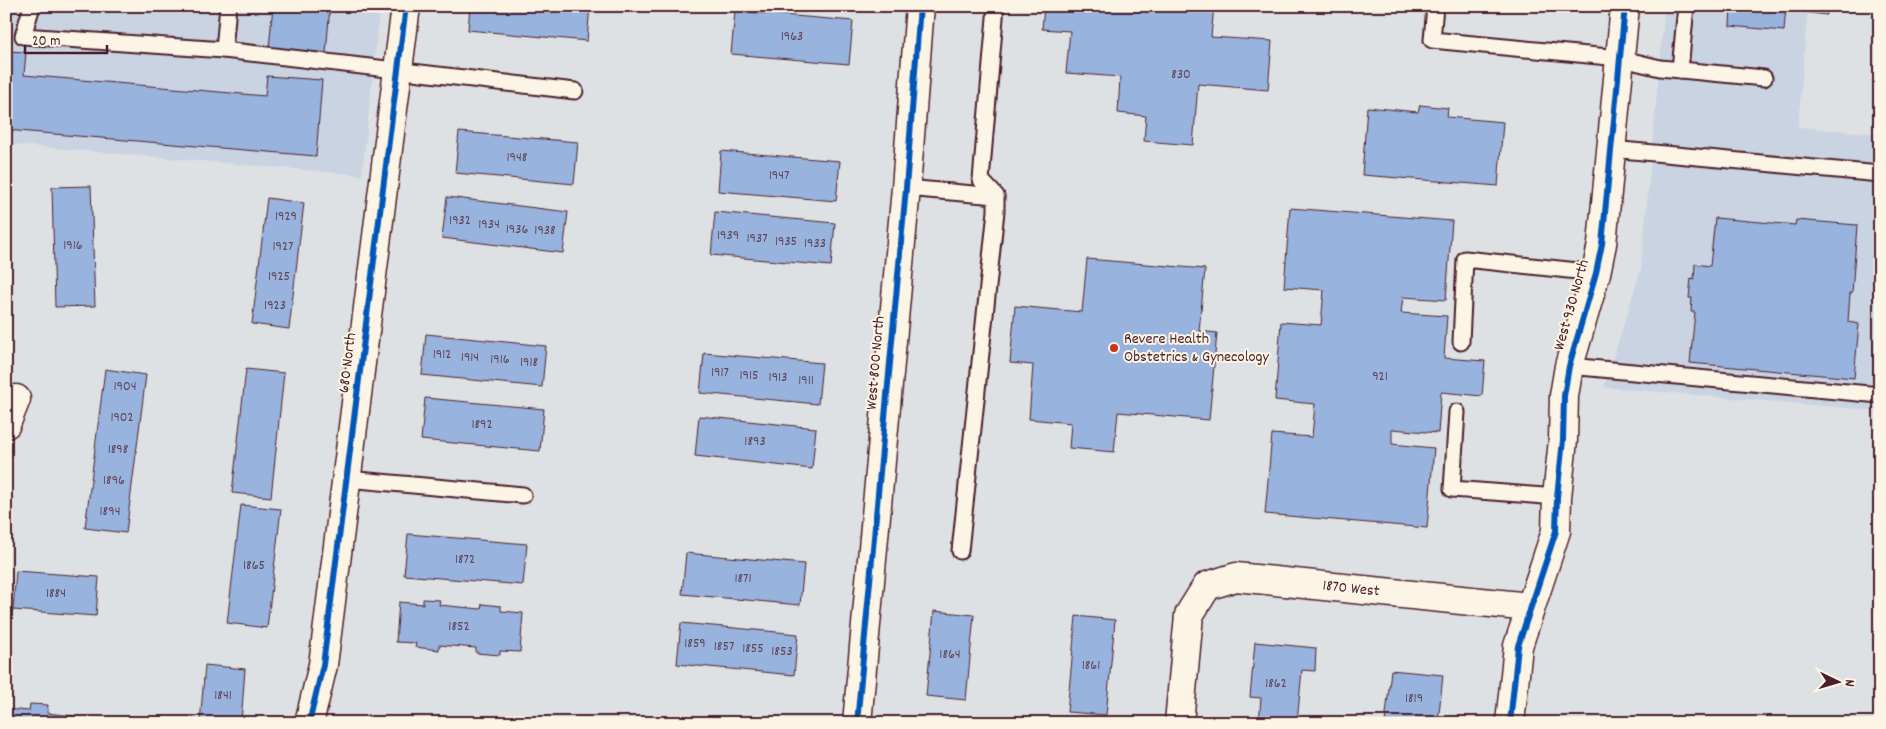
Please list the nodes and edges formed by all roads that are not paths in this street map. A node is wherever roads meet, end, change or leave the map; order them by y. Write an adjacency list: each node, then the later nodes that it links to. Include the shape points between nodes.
1 (32, 6): 9 (lane, via 23,36)
2 (228, 6): 9 (lane)
3 (406, 6): 12 (street, 680 North)
4 (920, 6): 17 (street, West 800 North)
5 (996, 6): 18 (lane, via 981,180)
6 (1436, 6): 10 (lane, via 1432,40)
7 (1625, 6): 10 (street, West 930 North)
8 (1686, 6): 11 (lane)
9 (224, 50): 12 (lane)
10 (1619, 58): 11 (lane); 15 (street, West 930 North)
11 (1680, 70): 13 (lane)
12 (398, 71): 14 (lane); 26 (street, 680 North)
13 (1764, 78)
14 (575, 90)
15 (1610, 149): 16 (lane); 19 (street, West 930 North, via 1602,244)
16 (1880, 174)
17 (906, 188): 18 (lane); 32 (street, West 800 North)
18 (996, 196): 29 (lane)
19 (1596, 273): 20 (lane, via 1465,259); 21 (street, West 930 North)
20 (1461, 342)
21 (1569, 366): 22 (lane); 28 (street, West 930 North)
22 (1880, 395)
23 (16, 398): 25 (street)
24 (1457, 412): 28 (lane, via 1452,488)
25 (6, 424)
26 (347, 479): 27 (lane); 31 (street, 680 North, via 323,665)
27 (523, 495)
28 (1558, 497): 30 (street, West 930 North, via 1556,531)
29 (960, 551)
30 (1530, 607): 33 (street, 1870 West, via 1236,577 1207,586 1189,615); 34 (street, West 930 North, via 1518,646)
31 (309, 723)
32 (857, 723)
33 (1179, 723)
34 (1510, 723)

